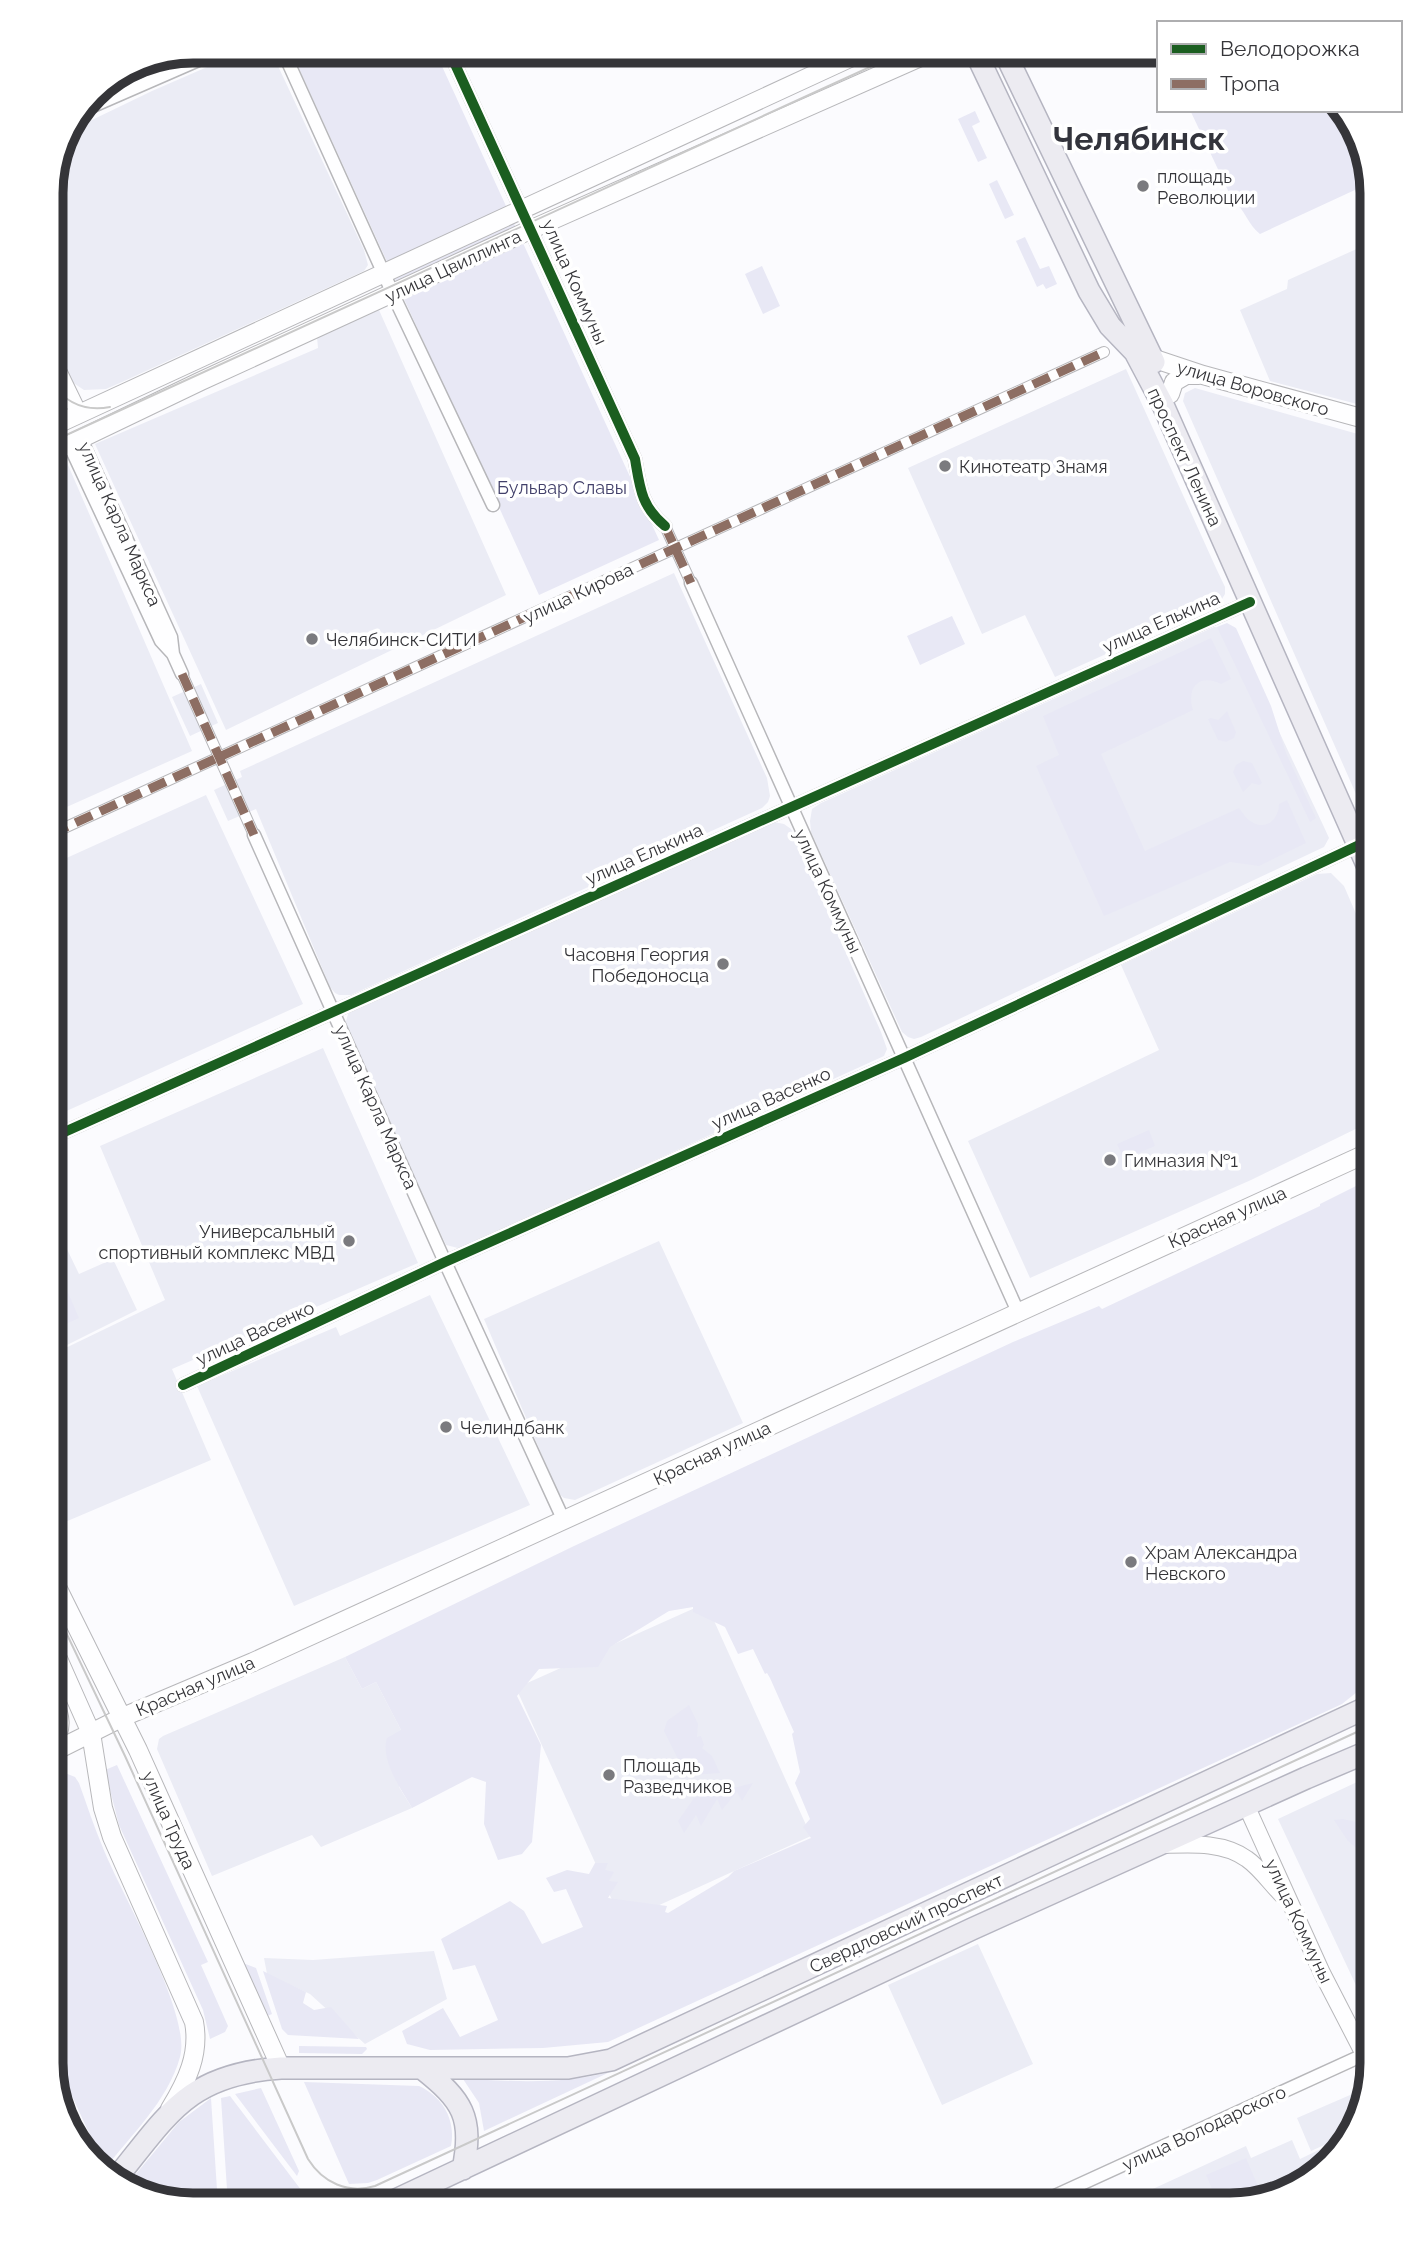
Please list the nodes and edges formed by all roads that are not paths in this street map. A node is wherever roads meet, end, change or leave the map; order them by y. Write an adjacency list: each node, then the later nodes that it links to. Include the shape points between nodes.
1 (192, 63): 8 (street)
2 (288, 63): 11 (street)
3 (455, 63): 9 (street, улица Коммуны)
4 (839, 63): 9 (main road, улица Цвиллинга)
5 (907, 63): 10 (main road, улица Цвиллинга)
6 (981, 63): 14 (main road, проспект Ленина, via 1089,291 1110,326)
7 (1010, 63): 14 (main road, проспект Ленина)
8 (97, 105)
9 (523, 209): 10 (street, улица Коммуны); 11 (main road, улица Цвиллинга)
10 (532, 229): 12 (main road, улица Цвиллинга); 25 (street, улица Коммуны, via 635,458 640,489 652,514)
11 (383, 273): 12 (street); 18 (main road, улица Цвиллинга)
12 (393, 294): 22 (main road, улица Цвиллинга); 24 (street)
13 (1104, 352): 26 (street, улица Кирова)
14 (1144, 355): 15 (main road, улица Воровского); 17 (main road, проспект Ленина); 28 (main road, проспект Ленина)
15 (1203, 375): 17 (main road, via 1186,375 1174,382); 20 (main road, улица Воровского)
16 (63, 381): 18 (street, улица Карла Маркса)
17 (1170, 394): 32 (main road, проспект Ленина)
18 (79, 414): 19 (main road, улица Цвиллинга); 22 (main road, улица Карла Маркса)
19 (63, 418)
20 (1360, 418)
21 (63, 430): 22 (main road, улица Карла Маркса)
22 (75, 441): 23 (main road, улица Цвиллинга); 29 (street, улица Карла Маркса, via 171,637)
23 (63, 447)
24 (493, 505)
25 (666, 526): 26 (street, улица Коммуны)
26 (675, 548): 27 (street, улица Коммуны); 30 (street, улица Кирова)
27 (691, 583): 31 (street, улица Коммуны)
28 (1250, 602): 31 (street, улица Елькина); 33 (main road, проспект Ленина)
29 (182, 674): 30 (street, улица Карла Маркса)
30 (219, 758): 34 (street, улица Кирова); 35 (street, улица Карла Маркса)
31 (790, 808): 37 (street, улица Елькина); 38 (street, улица Коммуны)
32 (1360, 826)
33 (1360, 828)
34 (63, 829)
35 (254, 835): 37 (street, улица Карла Маркса)
36 (1360, 848): 38 (street, улица Васенко)
37 (333, 1012): 39 (street, улица Елькина); 41 (street, улица Карла Маркса)
38 (904, 1058): 41 (street, улица Васенко); 42 (street, улица Коммуны)
39 (63, 1133)
40 (1360, 1156): 42 (main road, Красная улица)
41 (445, 1262): 43 (street, улица Васенко); 44 (street, улица Карла Маркса)
42 (1018, 1312): 44 (main road, Красная улица)
43 (183, 1385)
44 (564, 1521): 48 (main road, Красная улица)
45 (63, 1600): 48 (main road, улица Труда)
46 (63, 1670): 49 (main road)
47 (1360, 1712): 53 (main road, Свердловский проспект)
48 (122, 1717): 49 (main road, Красная улица); 60 (main road, улица Труда)
49 (91, 1733): 50 (main road, Красная улица); 55 (main road)
50 (63, 1747)
51 (63, 1754): 55 (main road, via 83,1762)
52 (1360, 1755): 54 (main road, Свердловский проспект)
53 (1232, 1772): 54 (main road, улица Коммуны); 61 (main road, Свердловский проспект, via 611,2060 568,2068)
54 (1246, 1805): 56 (main road, Свердловский проспект); 57 (street, улица Коммуны)
55 (103, 1808): 62 (main road, via 194,2022 193,2062)
56 (1163, 1844): 57 (street, via 1198,1844 1236,1853 1248,1859); 63 (main road, Свердловский проспект)
57 (1291, 1904): 58 (street, улица Коммуны)
58 (1360, 2040)
59 (1360, 2062): 66 (street, улица Володарского)
60 (281, 2068): 61 (main road, Свердловский проспект); 62 (main road, Свердловский проспект, via 223,2078 192,2094)
61 (423, 2069): 63 (main road, via 449,2089 462,2109 467,2136)
62 (165, 2118): 64 (main road, Свердловский проспект)
63 (463, 2169): 65 (main road, Свердловский проспект)
64 (122, 2171)
65 (411, 2193)
66 (1062, 2193)

